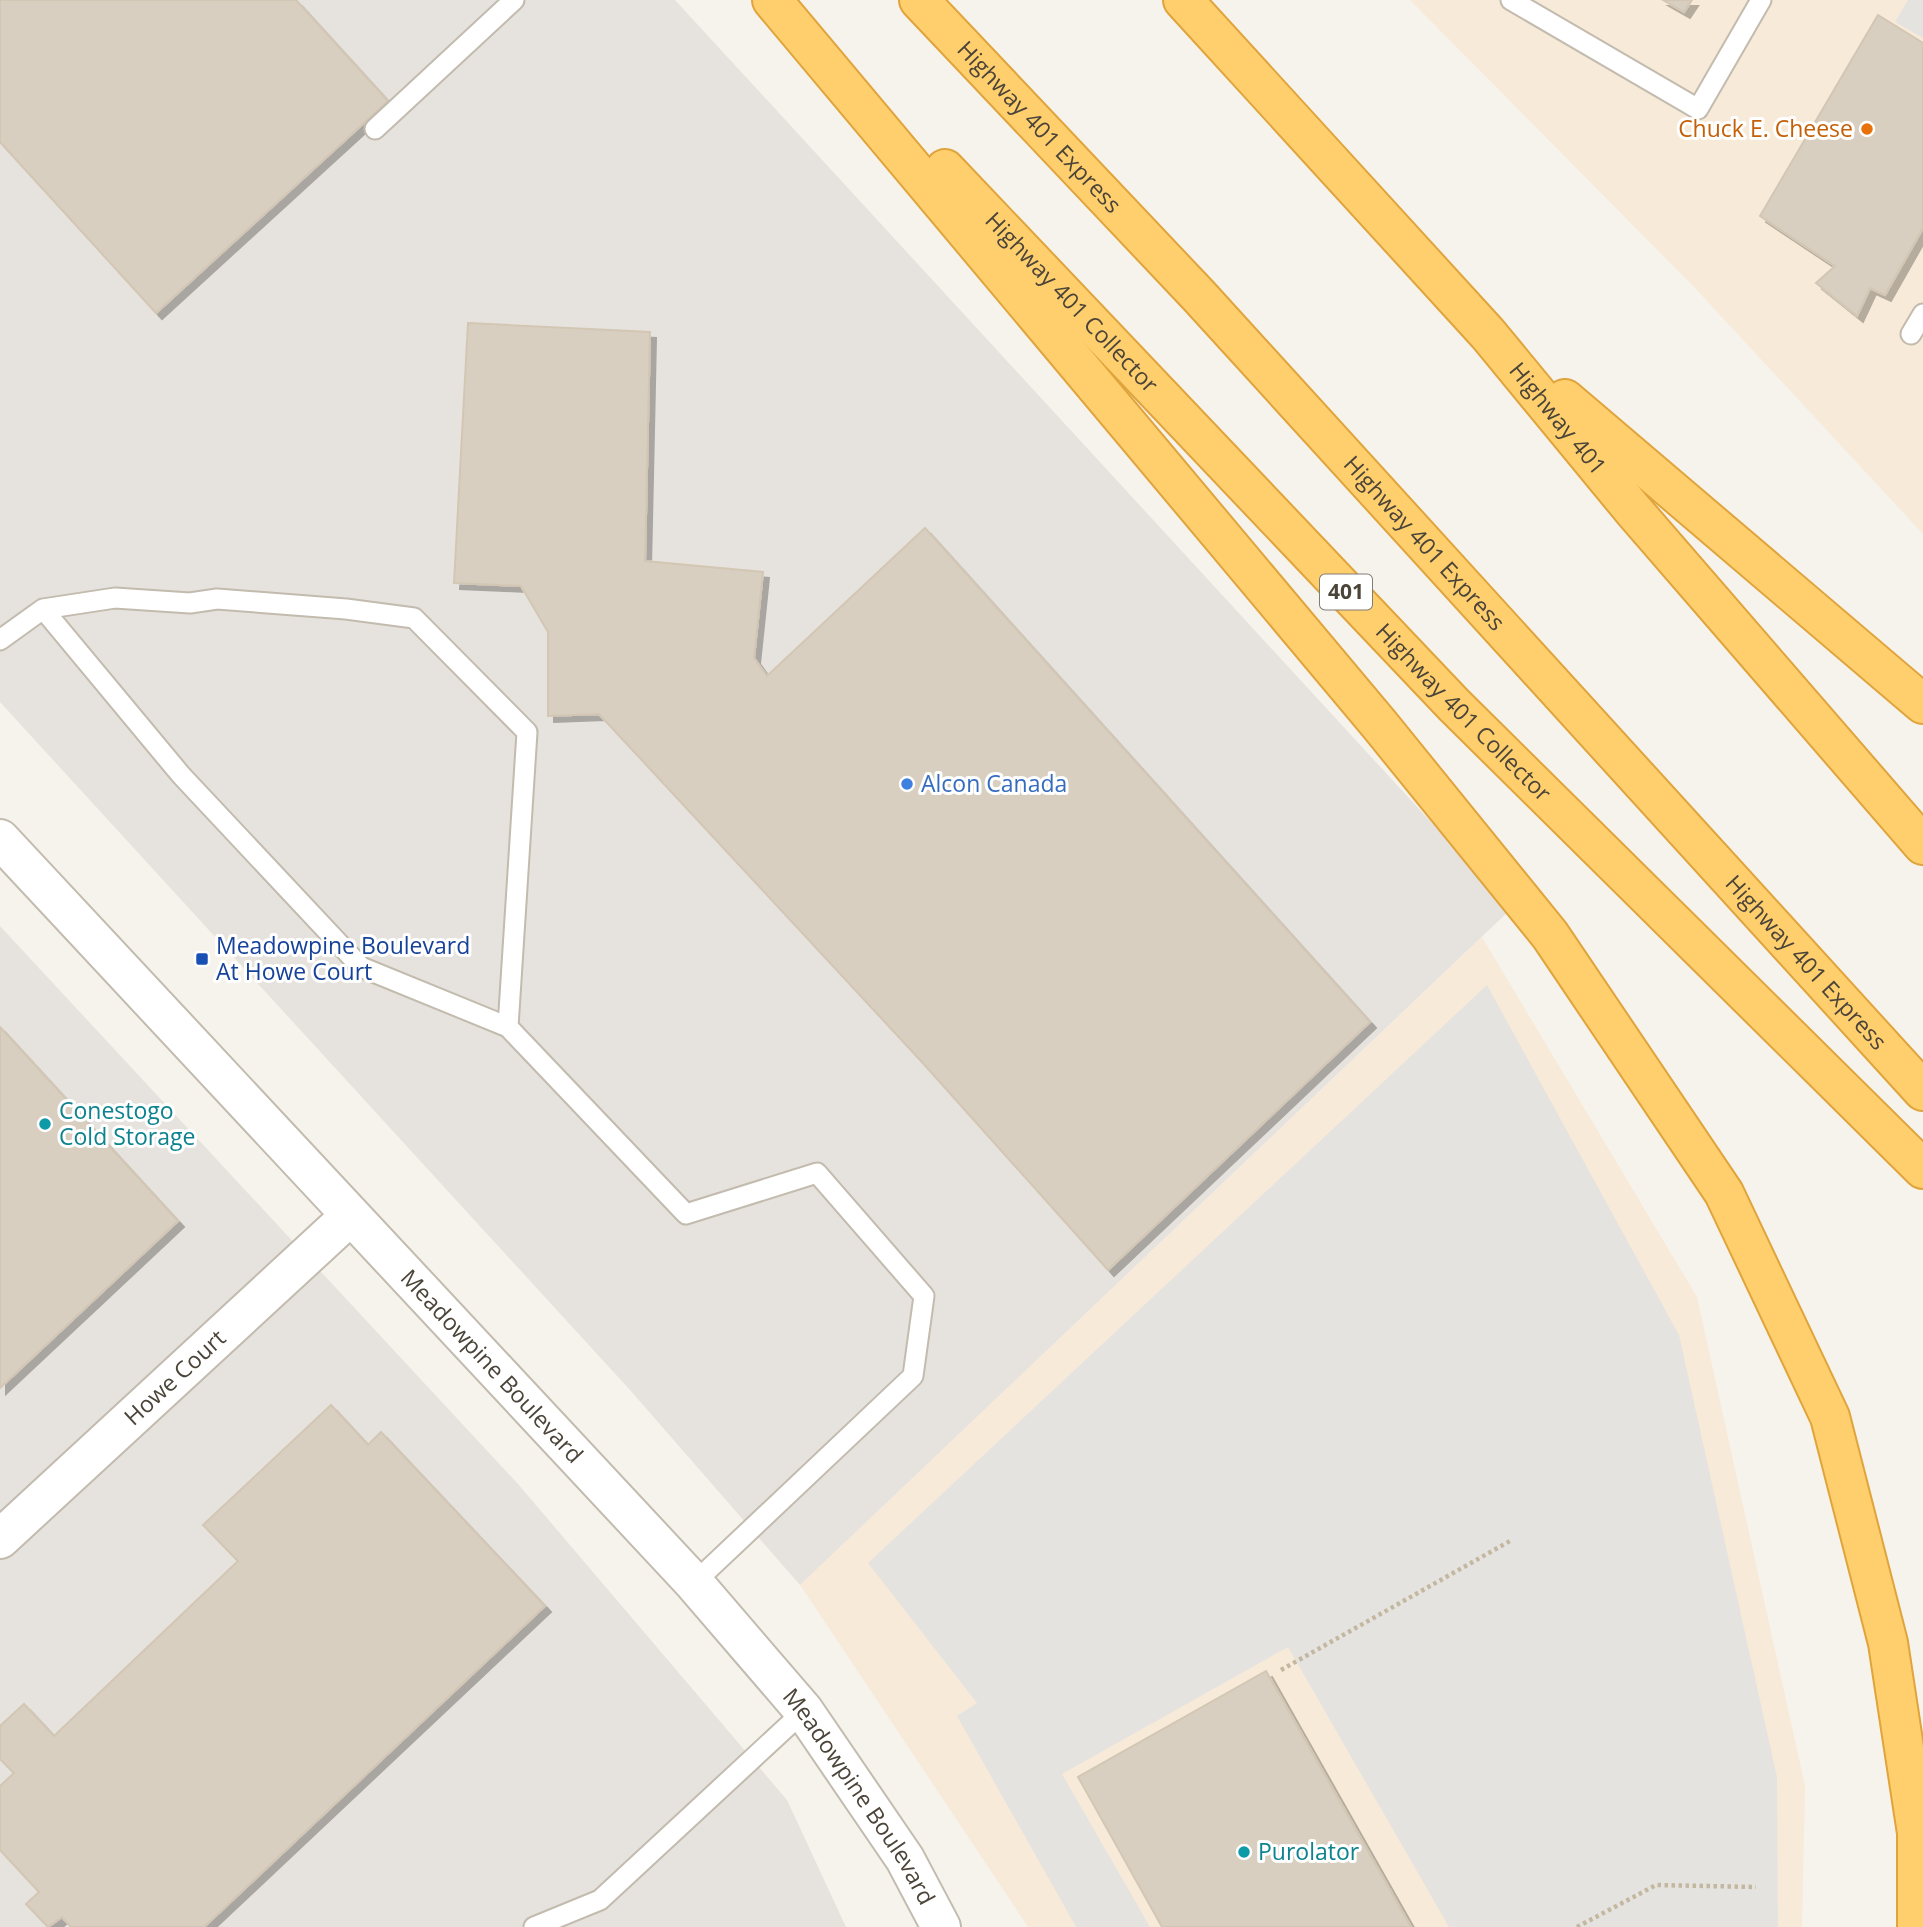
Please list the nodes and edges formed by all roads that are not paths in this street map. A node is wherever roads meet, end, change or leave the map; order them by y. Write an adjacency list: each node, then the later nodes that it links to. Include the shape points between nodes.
1 (514, 0): 8 (lane)
2 (772, 0): 26 (highway, via 1379,724 1550,935 1724,1193 1830,1417 1888,1643 1917,1833)
3 (784, 0): 19 (highway, Highway 401 Collector / 401, via 1454,705)
4 (919, 0): 18 (highway, Highway 401 Express, via 1199,296)
5 (1183, 0): 10 (highway, Highway 401)
6 (1511, 0): 7 (lane, via 1698,109)
7 (1761, 0)
8 (374, 130)
9 (1923, 314): 11 (lane)
10 (1488, 334): 14 (highway); 16 (highway, Highway 401, via 1633,510)
11 (1911, 334)
12 (43, 609): 13 (lane); 17 (lane, via 181,775 361,967); 17 (lane, via 115,598 190,603 217,599 414,618 527,732)
13 (0, 640)
14 (1923, 704)
15 (0, 839): 20 (street, Meadowpine Boulevard)
16 (1923, 845)
17 (508, 1027): 22 (lane, via 686,1214 817,1172 925,1296 913,1376)
18 (1923, 1091)
19 (1923, 1169)
20 (349, 1217): 21 (street, Howe Court); 22 (street, Meadowpine Boulevard)
21 (0, 1539)
22 (694, 1583): 23 (street, Meadowpine Boulevard)
23 (804, 1711): 24 (lane, via 600,1900); 25 (street, Meadowpine Boulevard, via 905,1860)
24 (534, 1927)
25 (941, 1927)
26 (1917, 1927)

